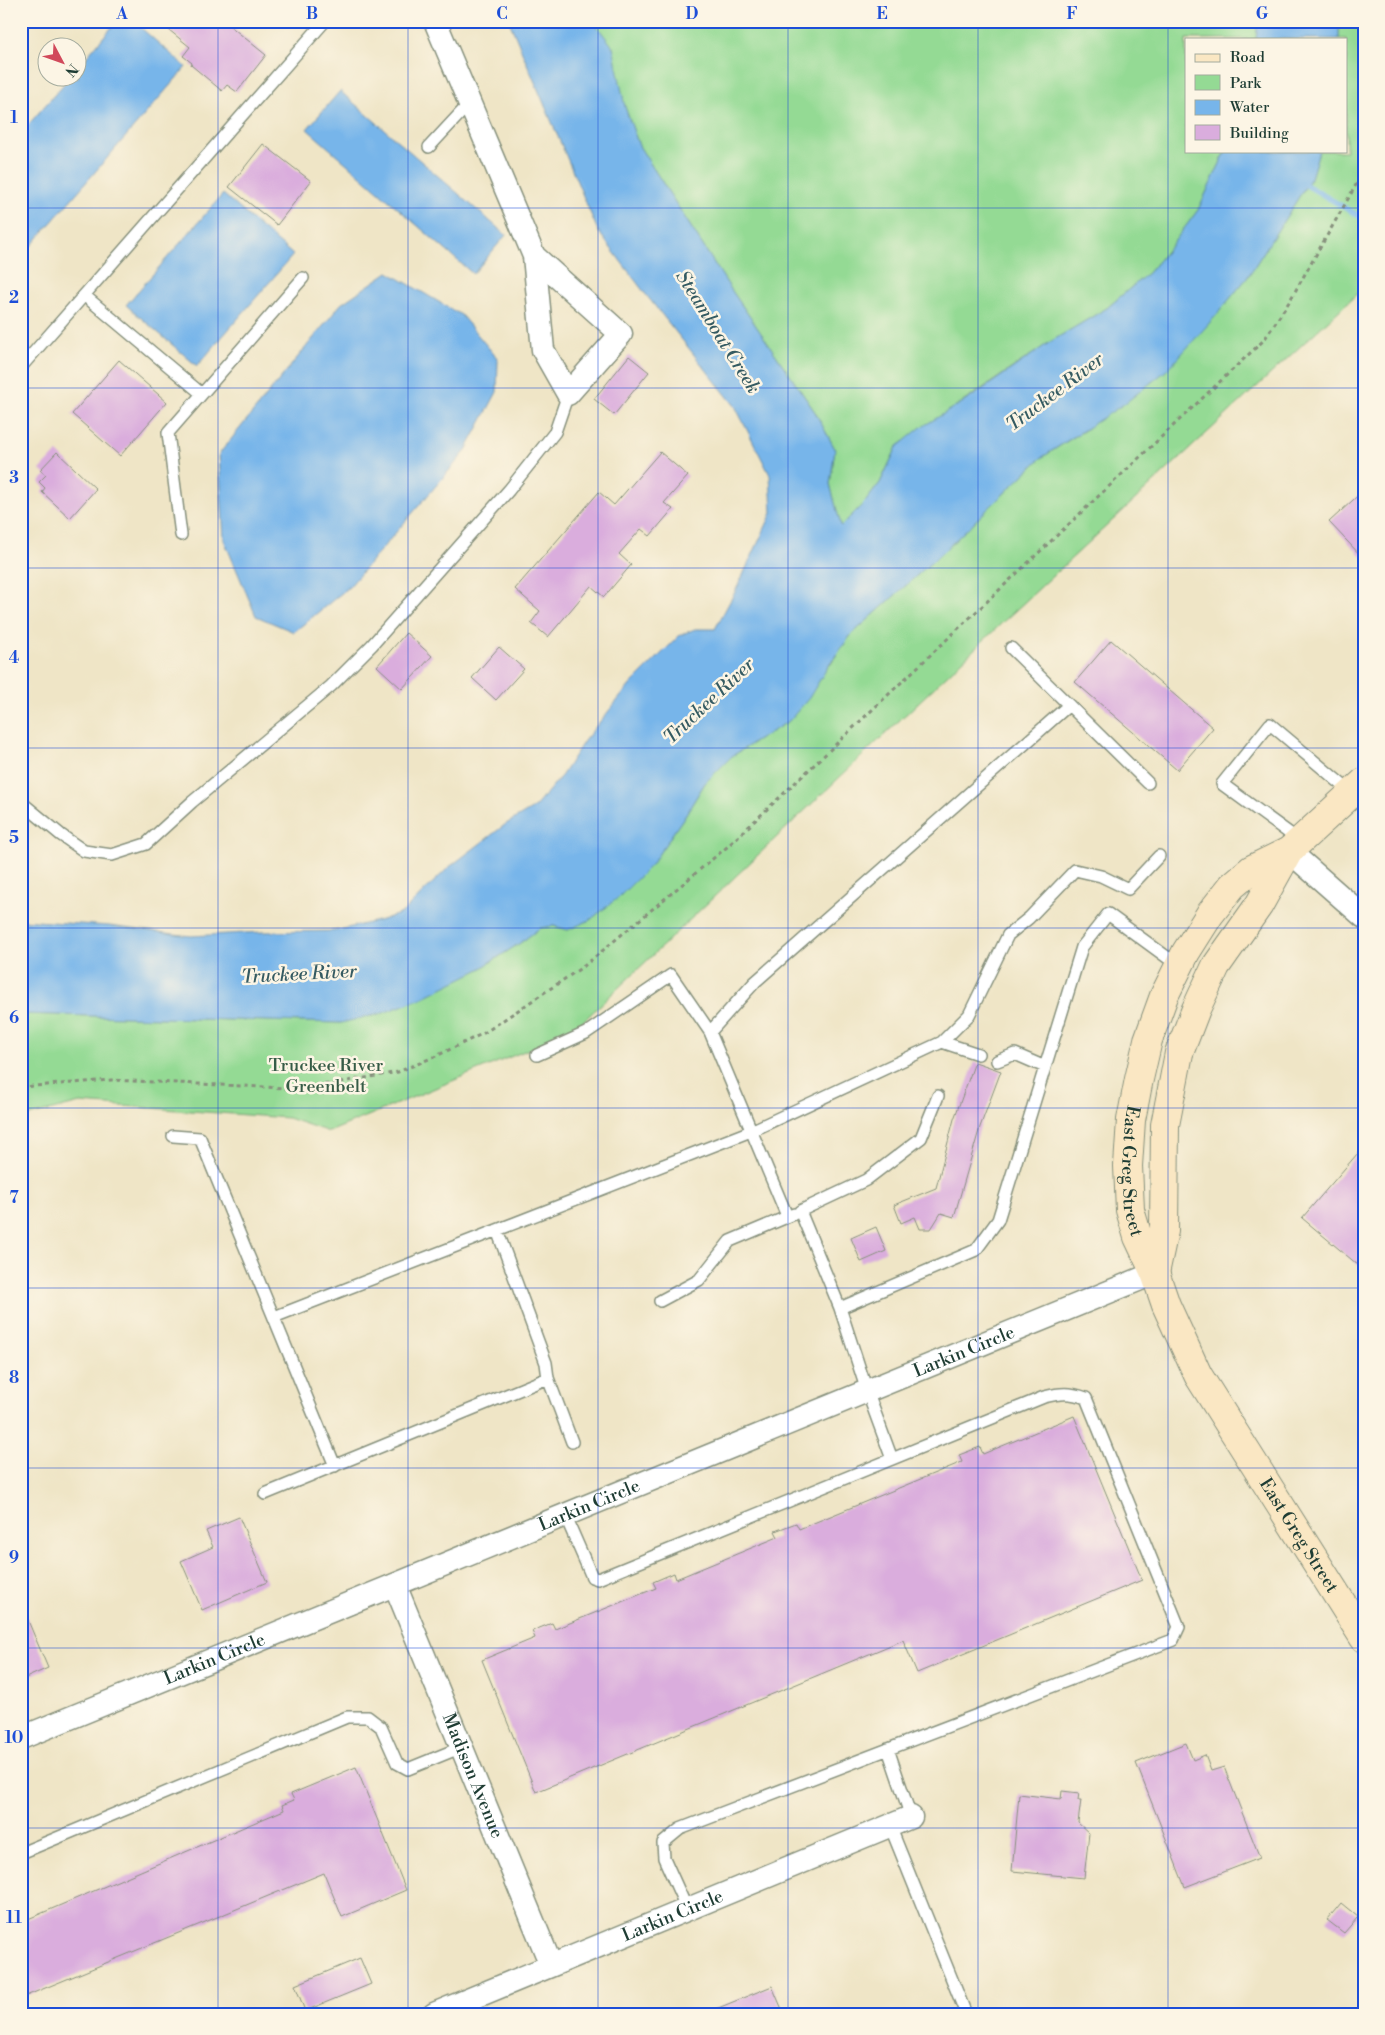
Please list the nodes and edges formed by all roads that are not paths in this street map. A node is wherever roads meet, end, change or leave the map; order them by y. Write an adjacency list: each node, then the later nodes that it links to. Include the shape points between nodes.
1 (326, 21): 7 (lane)
2 (435, 21): 3 (street)
3 (470, 104): 4 (lane); 5 (street)
4 (429, 147)
5 (534, 256): 10 (street, via 543,350); 10 (street, via 621,334)
6 (303, 278): 9 (lane)
7 (85, 296): 8 (lane); 9 (lane)
8 (21, 367)
9 (202, 394): 11 (lane, via 168,433)
10 (568, 394): 16 (lane, via 555,432 509,490 372,645 331,686 198,796 146,844 112,855 84,851)
11 (181, 535)
12 (1010, 648): 13 (lane)
13 (1069, 705): 14 (lane); 21 (lane, via 755,982)
14 (1148, 783)
15 (1358, 788): 17 (main road, East Greg Street); 17 (lane, via 1270,724 1222,784)
16 (21, 802)
17 (1294, 846): 19 (street); 20 (main road, East Greg Street, via 1252,869 1232,886 1210,914); 33 (main road, East Greg Street, via 1264,898 1216,966 1179,1052 1165,1125 1164,1231)
18 (1159, 856): 22 (lane, via 1128,889 1101,876 1075,870 1030,918 1008,935 969,1014)
19 (1364, 917)
20 (1179, 966): 26 (lane, via 1108,914 1082,947); 33 (main road, East Greg Street, via 1148,1040 1138,1079 1128,1166 1130,1210 1138,1237)
21 (710, 1032): 24 (lane, via 671,975 586,1033); 28 (lane)
22 (942, 1042): 23 (lane); 28 (lane)
23 (978, 1054)
24 (537, 1055)
25 (997, 1061): 26 (lane, via 1015,1054)
26 (1045, 1067): 35 (lane, via 998,1220 976,1250)
27 (938, 1096): 30 (lane, via 921,1138 866,1180)
28 (751, 1131): 31 (lane); 32 (lane)
29 (173, 1136): 36 (lane, via 200,1138)
30 (800, 1211): 31 (lane); 35 (lane)
31 (787, 1216): 34 (lane, via 730,1241 699,1280)
32 (496, 1230): 36 (lane); 37 (lane, via 546,1363)
33 (1156, 1272): 38 (street, Larkin Circle); 45 (main road, East Greg Street, via 1166,1305 1198,1375)
34 (660, 1301)
35 (840, 1308): 38 (lane)
36 (274, 1317): 41 (lane)
37 (548, 1378): 39 (lane); 41 (lane)
38 (867, 1391): 40 (lane); 43 (street, Larkin Circle)
39 (572, 1442)
40 (892, 1459): 43 (lane, via 598,1579 592,1576); 48 (lane, via 1044,1397 1072,1393 1086,1398 1179,1627 1173,1640)
41 (335, 1466): 42 (lane)
42 (265, 1494)
43 (565, 1515): 44 (street, Larkin Circle)
44 (395, 1585): 46 (street, Larkin Circle); 47 (street, Madison Avenue)
45 (1364, 1638)
46 (21, 1738)
47 (462, 1747): 51 (lane, via 408,1769 397,1763 381,1727 368,1717 347,1717); 53 (street, Madison Avenue)
48 (888, 1749): 49 (lane); 52 (lane, via 680,1829 663,1843 664,1858)
49 (910, 1817): 50 (street, Larkin Circle)
50 (890, 1826): 52 (street, Larkin Circle); 55 (lane)
51 (21, 1852)
52 (687, 1909): 53 (street, Larkin Circle)
53 (551, 1965): 54 (street, Larkin Circle)
54 (434, 2014)
55 (966, 2014)

